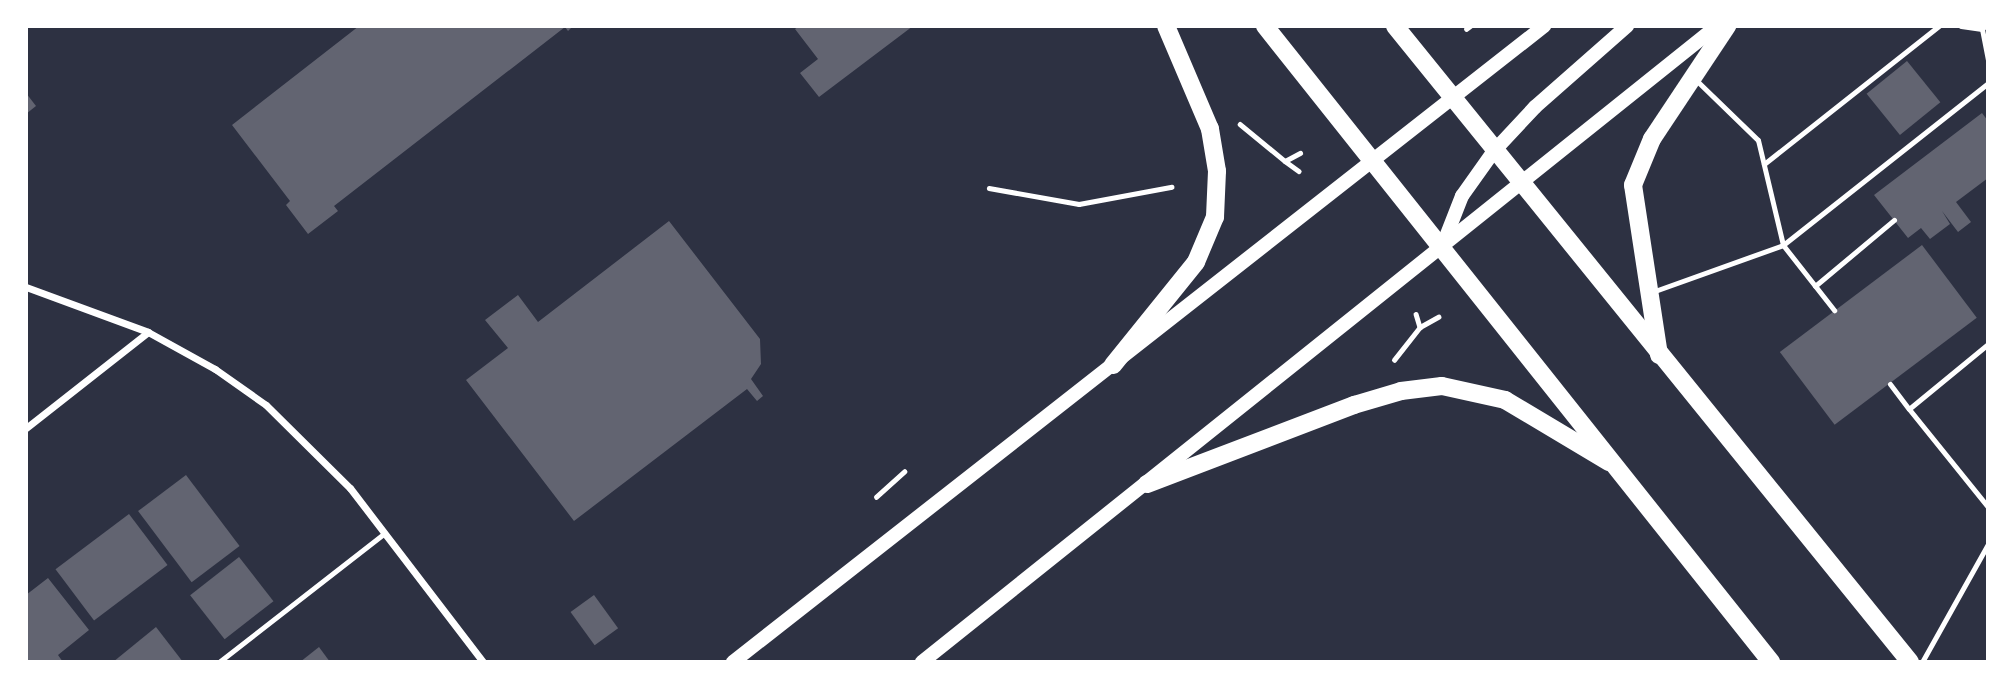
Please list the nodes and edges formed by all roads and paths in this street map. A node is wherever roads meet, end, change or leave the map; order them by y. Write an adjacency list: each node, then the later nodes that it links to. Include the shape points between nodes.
1 (1166, 26): 38 (main road, via 1210,129 1217,171 1215,217 1196,262)
2 (1265, 26): 18 (main road)
3 (1395, 26): 14 (main road)
4 (1544, 26): 14 (main road)
5 (1628, 26): 16 (main road, via 1535,107)
6 (1717, 26): 22 (main road)
7 (1727, 26): 12 (main road)
8 (1939, 26): 20 (lane)
9 (1961, 26): 10 (lane)
10 (1984, 28): 11 (lane)
11 (1988, 59)
12 (1693, 78): 20 (lane, via 1758,141); 30 (main road, via 1653,139 1633,185)
13 (1988, 83): 26 (lane)
14 (1452, 98): 16 (main road); 18 (main road)
15 (1237, 123): 19 (path, via 1258,135)
16 (1494, 151): 22 (main road); 27 (main road, via 1462,197)
17 (1300, 153): 19 (path)
18 (1372, 160): 27 (main road); 38 (main road)
19 (1285, 161): 21 (path)
20 (1764, 163): 26 (lane)
21 (1299, 171)
22 (1519, 183): 27 (main road); 37 (main road)
23 (1171, 187): 24 (path, via 1079,204)
24 (989, 188)
25 (1894, 220): 28 (lane)
26 (1783, 245): 28 (lane); 30 (lane)
27 (1442, 247): 43 (main road); 45 (main road)
28 (1815, 286): 31 (lane)
29 (26, 287): 35 (street)
30 (1649, 293): 37 (main road)
31 (1834, 310)
32 (1416, 314): 34 (path)
33 (1438, 317): 34 (path)
34 (1420, 327): 39 (path, via 1394,356)
35 (148, 332): 42 (street); 48 (street, via 215,369 266,405 307,441)
36 (1988, 344): 41 (lane)
37 (1659, 355): 55 (main road)
38 (1113, 365): 52 (main road)
39 (1395, 372)
40 (1890, 384): 41 (lane)
41 (1909, 410): 47 (lane)
42 (26, 428)
43 (1619, 467): 45 (main road, via 1505,400 1442,386 1401,391 1354,405); 54 (main road)
44 (904, 472): 46 (path)
45 (1147, 484): 53 (main road)
46 (876, 497)
47 (1988, 507)
48 (385, 533): 50 (lane); 51 (street)
49 (1988, 544): 56 (lane)
50 (219, 662)
51 (483, 662)
52 (733, 662)
53 (922, 662)
54 (1770, 662)
55 (1910, 662)
56 (1922, 662)

